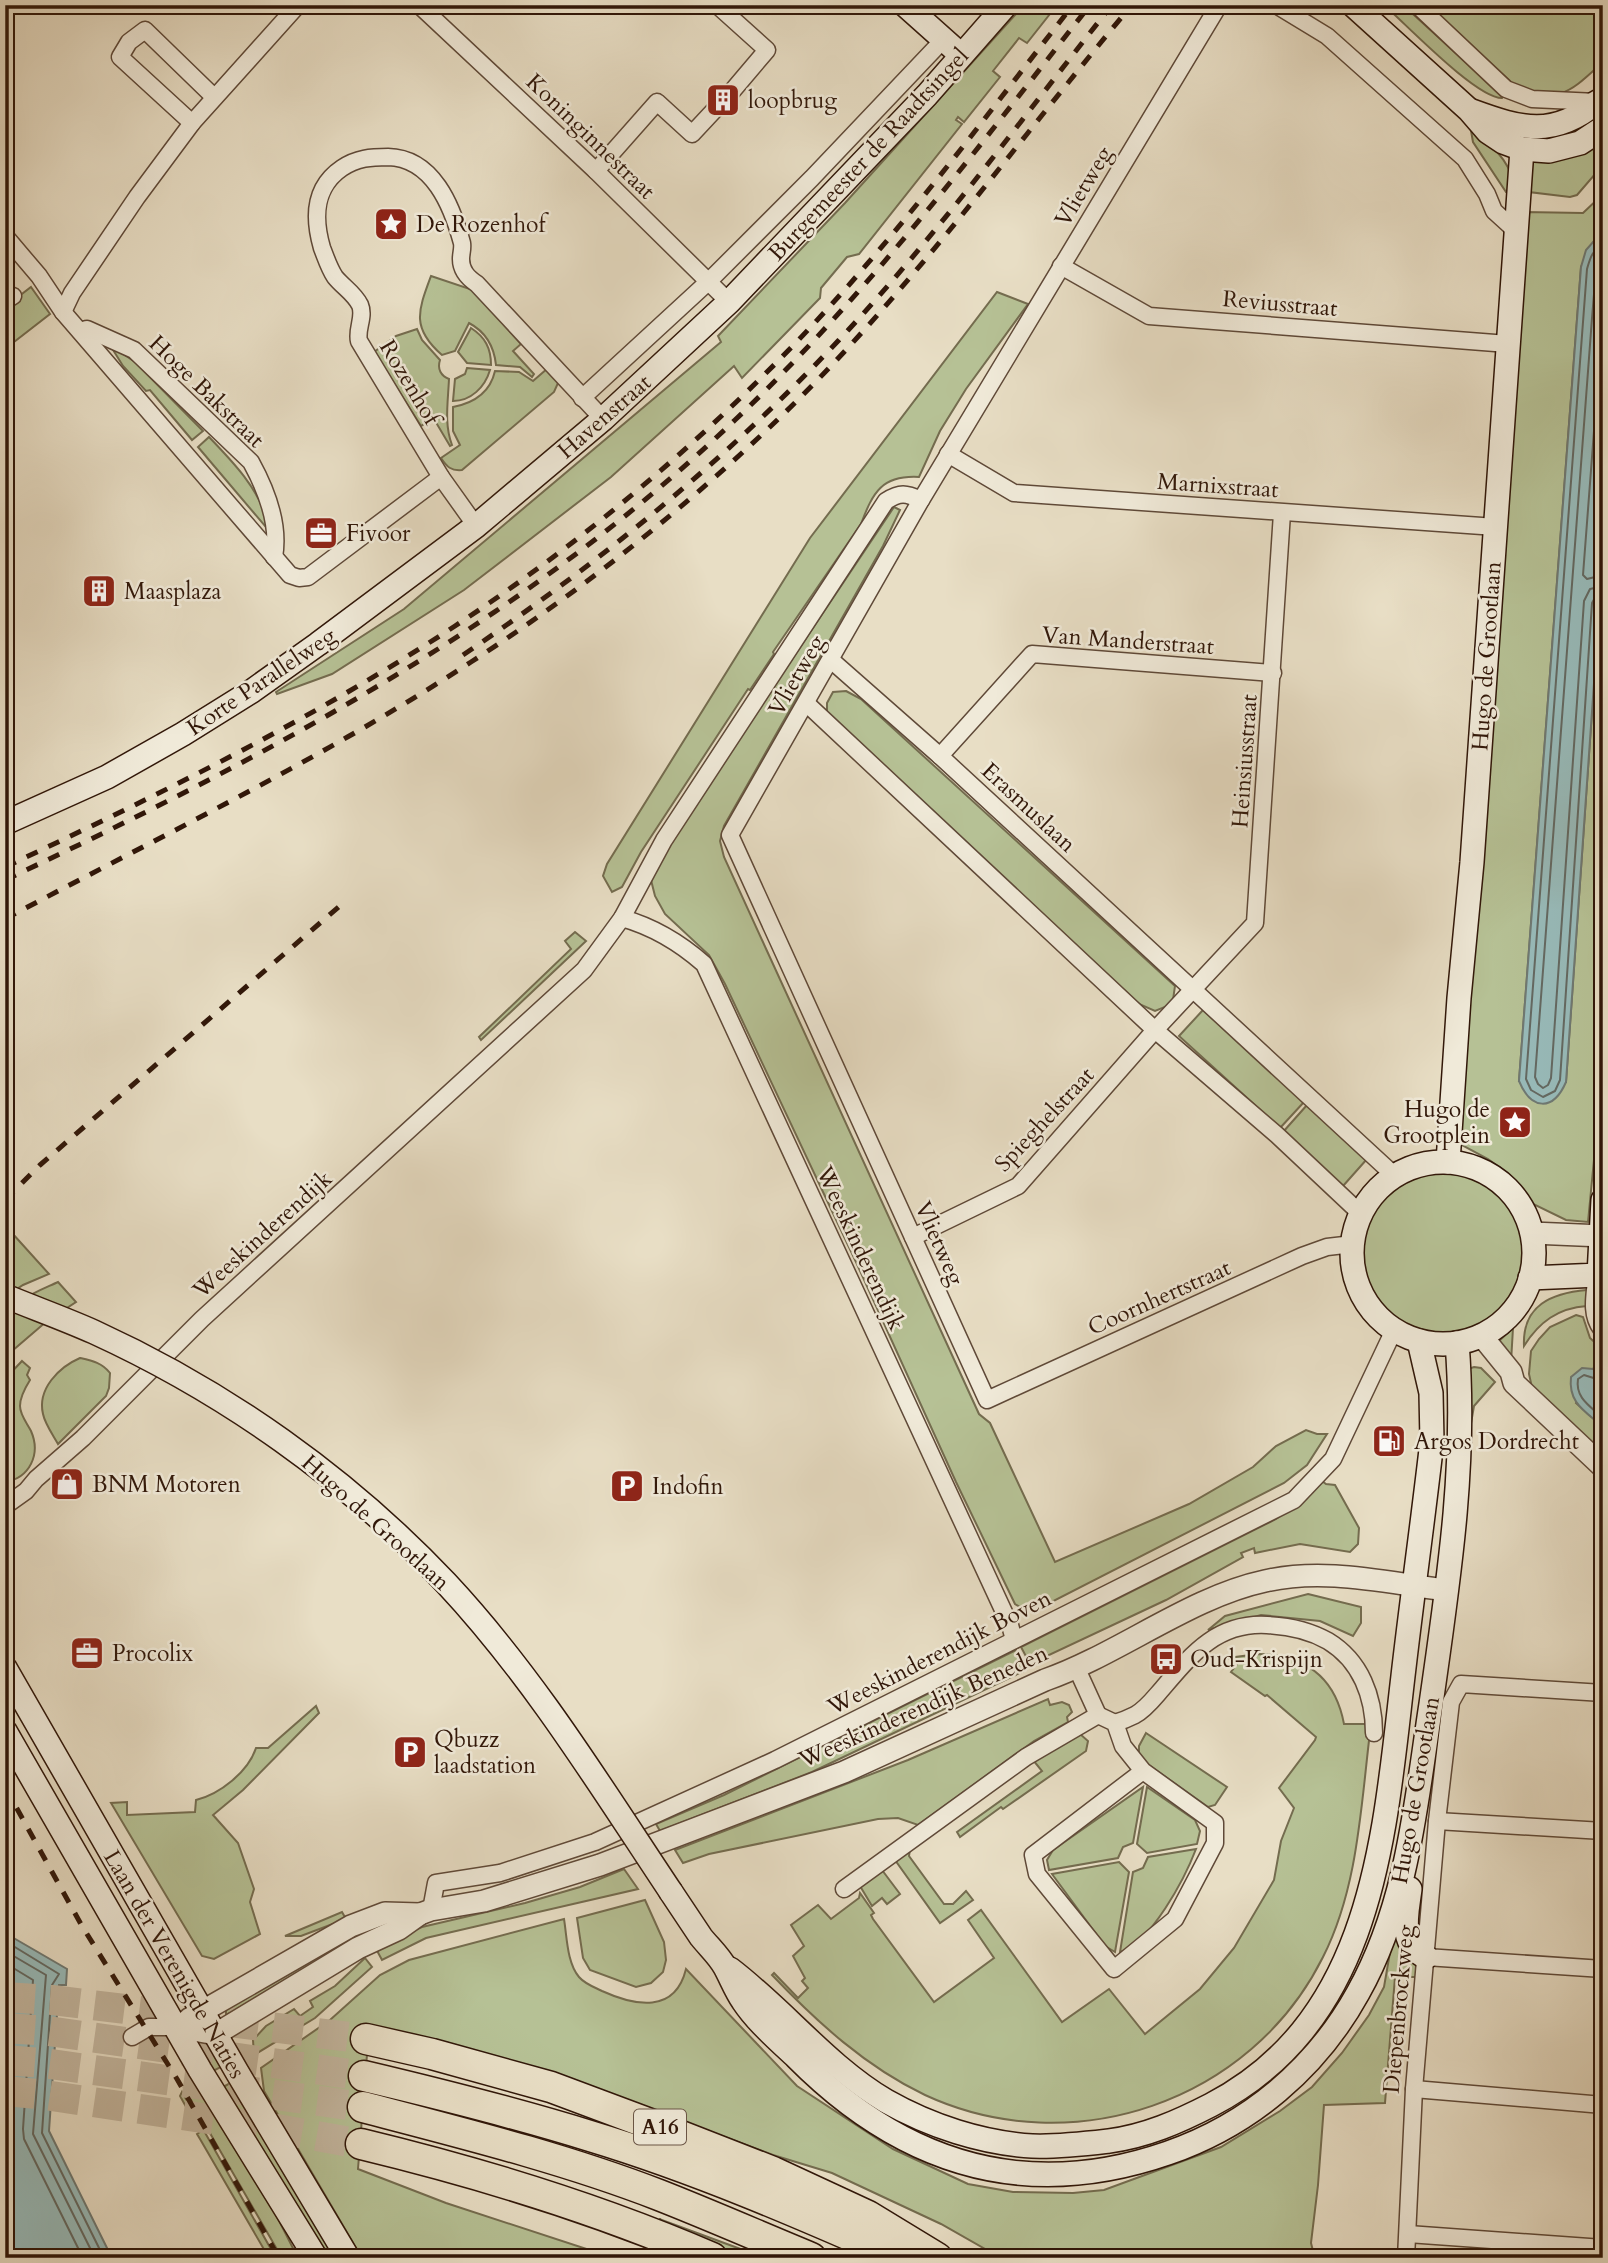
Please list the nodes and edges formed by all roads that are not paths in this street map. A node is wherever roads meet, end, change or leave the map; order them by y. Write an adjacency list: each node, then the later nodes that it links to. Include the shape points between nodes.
1 (298, 5): 13 (street)
2 (419, 5): 19 (street, Koninginnestraat)
3 (718, 5): 10 (street)
4 (905, 5): 11 (main road)
5 (1006, 5): 12 (main road, Burgemeester de Raadtsingel)
6 (1219, 5): 22 (street, Vlietweg)
7 (1276, 5): 20 (street, via 1326,36 1465,159 1494,211)
8 (1353, 5): 15 (main road)
9 (1417, 5): 14 (street, via 1507,89 1532,99)
10 (737, 11): 19 (street, via 767,50 724,100 692,134 657,102)
11 (944, 39): 12 (main road); 23 (street, Burgemeester de Raadtsingel, via 812,178)
12 (961, 55): 24 (main road, Burgemeester de Raadtsingel)
13 (214, 97): 16 (street); 16 (street, via 145,30 129,42 120,57)
14 (1601, 100): 15 (main road, via 1570,120 1546,128 1518,126)
15 (1469, 110): 18 (main road, via 1488,132)
16 (192, 123): 25 (street, via 137,197)
17 (1603, 128): 18 (main road, via 1564,148)
18 (1522, 149): 20 (main road, Hugo de Grootlaan)
19 (596, 171): 23 (street, Koninginnestraat)
20 (1516, 230): 27 (main road, Hugo de Grootlaan)
21 (5, 236): 25 (street)
22 (1061, 265): 27 (street, Reviusstraat, via 1149,316); 30 (street, Vlietweg)
23 (704, 277): 24 (street, Koninginnestraat); 28 (street, Havenstraat)
24 (729, 302): 29 (main road, Havenstraat)
25 (63, 312): 26 (street)
26 (80, 331): 36 (street); 36 (street, Hoge Bakstraat, via 134,350 251,462 268,501 277,539)
27 (1508, 344): 35 (main road, Hugo de Grootlaan)
28 (582, 398): 29 (street, Rozenhof); 31 (street, Rozenhof, via 469,279 452,214 430,175 398,157 364,158 348,164 332,175 318,198 320,241 333,275 361,307 359,341)
29 (603, 419): 34 (main road, Havenstraat)
30 (948, 454): 32 (street, Vlietweg); 33 (street, Marnixstraat, via 1014,493)
31 (441, 477): 34 (street, Rozenhof); 36 (street, via 308,578 290,575)
32 (921, 500): 37 (street, Vlietweg); 44 (street, Weeskinderendijk, via 897,493 886,501 664,840)
33 (1282, 513): 35 (street, Marnixstraat); 38 (street, Heinsiusstraat)
34 (476, 526): 41 (main road, Korte Parallelweg, via 240,698 107,777)
35 (1496, 527): 47 (main road, Hugo de Grootlaan)
36 (274, 557)
37 (831, 660): 39 (street, Vlietweg); 40 (street, Erasmuslaan)
38 (1273, 673): 40 (street, Van Manderstraat, via 1032,654); 45 (street, Heinsiusstraat, via 1255,923)
39 (806, 704): 46 (street); 53 (street, Vlietweg, via 730,835)
40 (940, 756): 45 (street, Erasmuslaan)
41 (30, 811): 42 (main road, Korte Parallelweg); 43 (main road, Korte Parallelweg)
42 (5, 817)
43 (5, 823)
44 (622, 918): 65 (street, Weeskinderendijk, via 584,970); 68 (street, Weeskinderendijk, via 669,937 704,964)
45 (1193, 989): 46 (street); 48 (street, Erasmuslaan)
46 (1155, 1030): 50 (street); 53 (street, Spieghelstraat, via 1018,1186)
47 (1448, 1162): 48 (main road, via 1419,1166); 51 (main road, via 1480,1170 1499,1181 1521,1206)
48 (1395, 1176): 50 (main road)
49 (1603, 1200): 52 (main road)
50 (1361, 1214): 54 (main road)
51 (1532, 1233): 52 (street); 56 (main road)
52 (1602, 1236): 55 (main road)
53 (913, 1237): 63 (street, Vlietweg)
54 (1353, 1244): 59 (main road, via 1355,1277 1364,1298); 63 (street, Coornhertstraat, via 1302,1256)
55 (1601, 1275): 56 (main road); 58 (street, via 1596,1318)
56 (1530, 1278): 60 (main road, via 1511,1313)
57 (5, 1296): 83 (main road, Hugo de Grootlaan, bridge, via 94,1332 229,1405 301,1455 407,1544 501,1647)
58 (1603, 1327)
59 (1394, 1330): 61 (main road); 68 (street, Weeskinderendijk Boven, via 1334,1459 1294,1500)
60 (1481, 1335): 62 (main road); 64 (street, via 1511,1372 1514,1383)
61 (1419, 1341): 62 (main road); 66 (main road, Hugo de Grootlaan, via 1431,1393 1432,1441)
62 (1457, 1343): 67 (main road, Hugo de Grootlaan, via 1460,1466)
63 (986, 1400)
64 (1603, 1467)
65 (5, 1506)
66 (1416, 1586): 67 (street, Weeskinderendijk Beneden); 70 (street, Weeskinderendijk Beneden, via 1321,1576 1247,1585); 83 (main road, Hugo de Grootlaan, via 1373,1879 1355,1942 1308,2023 1263,2070 1225,2098 1165,2127 1129,2138 1033,2146 968,2135 922,2119 852,2078)
67 (1447, 1590): 79 (main road, Hugo de Grootlaan)
68 (1014, 1640): 81 (street, Weeskinderendijk Boven, via 775,1760 595,1842 500,1873 436,1883)
69 (5, 1668): 85 (main road, Laan der Verenigde Naties)
70 (1077, 1669): 72 (street); 81 (street, Weeskinderendijk Beneden, via 844,1772 612,1860 484,1901)
71 (1603, 1693): 77 (street, Diepenbrockweg, via 1461,1684 1451,1702)
72 (1098, 1715): 73 (street); 80 (street, via 1026,1757)
73 (1115, 1723): 75 (street, via 1136,1715 1151,1702 1203,1644 1224,1631 1261,1625 1311,1632 1346,1655 1370,1695); 76 (street, via 1123,1746)
74 (5, 1731): 86 (main road, Laan der Verenigde Naties)
75 (1374, 1733)
76 (1143, 1771): 76 (street, via 1033,1855 1037,1874 1114,1969 1175,1919 1214,1843 1215,1823)
77 (1437, 1821): 78 (street); 82 (street, Diepenbrockweg)
78 (1603, 1831)
79 (1408, 1858): 82 (main road, via 1411,1886 1406,1933 1410,1945); 83 (main road, Hugo de Grootlaan, via 1381,1945 1360,1991 1305,2066 1252,2112 1215,2133 1163,2155 1097,2172 1037,2175 980,2167 932,2152 891,2132 832,2091 777,2039 743,2001)
80 (844, 1889)
81 (426, 1912): 85 (street, Weeskinderendijk Beneden, via 385,1913 351,1926); 87 (street, Weeskinderendijk Beneden, via 348,1953)
82 (1426, 1957): 84 (street); 91 (street, Diepenbrockweg)
83 (723, 1964)
84 (1603, 1969)
85 (202, 2010): 86 (street, Weeskinderendijk Beneden); 87 (main road, Laan der Verenigde Naties)
86 (176, 2027): 87 (street); 88 (street, via 149,2027); 97 (main road, Laan der Verenigde Naties)
87 (216, 2034): 98 (main road, Laan der Verenigde Naties)
88 (132, 2037)
89 (366, 2039): 102 (highway, A16, via 551,2087 650,2123 856,2210)
90 (364, 2076): 101 (highway, A16, via 593,2136 780,2205)
91 (1414, 2089): 92 (street); 95 (street, Diepenbrockweg)
92 (1603, 2105)
93 (363, 2107): 100 (highway, via 575,2166 657,2194)
94 (362, 2144): 99 (highway, via 555,2198)
95 (1408, 2234): 96 (street); 103 (street, Diepenbrockweg)
96 (1603, 2248)
97 (316, 2258)
98 (348, 2258)
99 (712, 2258)
100 (811, 2258)
101 (902, 2258)
102 (937, 2258)
103 (1406, 2258)

